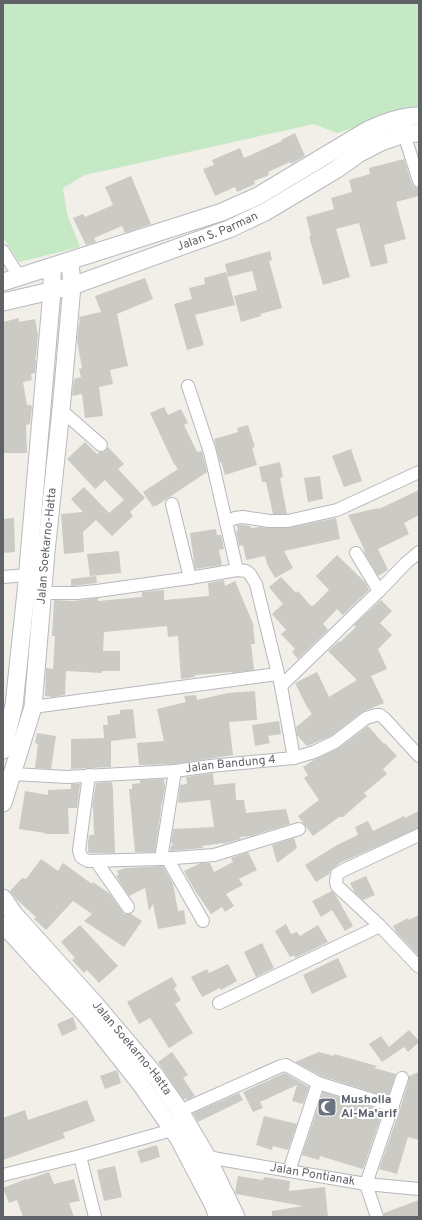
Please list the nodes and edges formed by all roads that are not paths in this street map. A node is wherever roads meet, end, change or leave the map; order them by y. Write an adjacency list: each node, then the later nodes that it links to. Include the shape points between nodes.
1 (419, 116): 4 (main road, Jalan S. Parman, via 388,122 368,130)
2 (412, 133): 3 (street); 6 (main road, Jalan S. Parman, via 381,142 358,154)
3 (419, 181)
4 (258, 196): 5 (main road, Jalan S. Parman); 6 (main road)
5 (222, 212): 7 (main road); 9 (main road, Jalan S. Parman)
6 (265, 212): 7 (main road, Jalan S. Parman)
7 (229, 229): 13 (main road, Jalan S. Parman)
8 (3, 251): 11 (street)
9 (70, 261): 10 (main road, Jalan S. Parman); 13 (main road, Jalan Soekarno-Hatta)
10 (52, 267): 11 (main road, Jalan S. Parman); 14 (main road, Jalan Soekarno-Hatta)
11 (20, 278): 12 (main road, Jalan S. Parman)
12 (3, 282)
13 (72, 286): 14 (main road, Jalan S. Parman); 17 (main road, Jalan Soekarno-Hatta)
14 (52, 291): 15 (main road, Jalan S. Parman); 25 (main road, Jalan Soekarno-Hatta)
15 (3, 302)
16 (188, 386): 21 (street, via 210,452)
17 (61, 410): 18 (street); 29 (main road, Jalan Soekarno-Hatta)
18 (101, 445)
19 (419, 472): 21 (street, via 336,510 288,521 243,517)
20 (172, 504): 27 (street)
21 (226, 522): 24 (street)
22 (419, 552): 28 (street)
23 (356, 553): 28 (street)
24 (237, 570): 27 (street); 30 (street, via 246,571 256,584)
25 (28, 576): 26 (street); 29 (main road, Jalan Soekarno-Hatta)
26 (3, 577)
27 (190, 578): 29 (street, via 97,591)
28 (379, 591): 30 (street)
29 (34, 593): 31 (main road, Jalan Soekarno-Hatta); 32 (main road, Jalan Soekarno-Hatta, via 14,705)
30 (279, 680): 31 (street); 35 (street)
31 (33, 707): 37 (main road, Jalan Soekarno-Hatta)
32 (5, 733): 33 (main road, Jalan Soekarno-Hatta)
33 (3, 750)
34 (419, 756): 35 (street, Jalan Bandung 4, via 384,718 376,715 366,718 335,742)
35 (294, 758): 36 (street, Jalan Bandung 4)
36 (175, 771): 38 (street, Jalan Bandung 4); 42 (street)
37 (13, 774): 38 (street, Jalan Bandung 4, via 67,777); 39 (main road, Jalan Soekarno-Hatta)
38 (89, 775): 43 (street, via 79,850 84,860)
39 (3, 803)
40 (299, 829): 42 (street, via 214,855)
41 (419, 835): 48 (street, via 337,874 337,886)
42 (164, 858): 43 (street); 46 (street)
43 (96, 861): 45 (street)
44 (3, 898): 54 (main road, Jalan Soekarno-Hatta, via 14,914 155,1075)
45 (128, 907)
46 (203, 921)
47 (3, 924): 55 (main road, Jalan Soekarno-Hatta, via 87,1016)
48 (380, 926): 49 (street); 50 (street)
49 (419, 967)
50 (219, 1002)
51 (402, 1078): 53 (street)
52 (318, 1083): 53 (street); 54 (street, via 286,1065); 58 (street)
53 (393, 1106): 60 (street)
54 (180, 1111): 55 (main road, Jalan Soekarno-Hatta)
55 (182, 1134): 56 (street); 57 (main road, Jalan Soekarno-Hatta); 63 (main road, Jalan Soekarno-Hatta)
56 (80, 1156): 59 (street); 62 (street)
57 (207, 1157): 58 (street, Jalan Pontianak); 64 (main road, Jalan Soekarno-Hatta)
58 (289, 1171): 60 (street, Jalan Pontianak)
59 (3, 1175)
60 (366, 1184): 61 (street, Jalan Pontianak); 65 (street)
61 (419, 1189)
62 (96, 1217)
63 (218, 1217)
64 (236, 1217)
65 (377, 1217)

